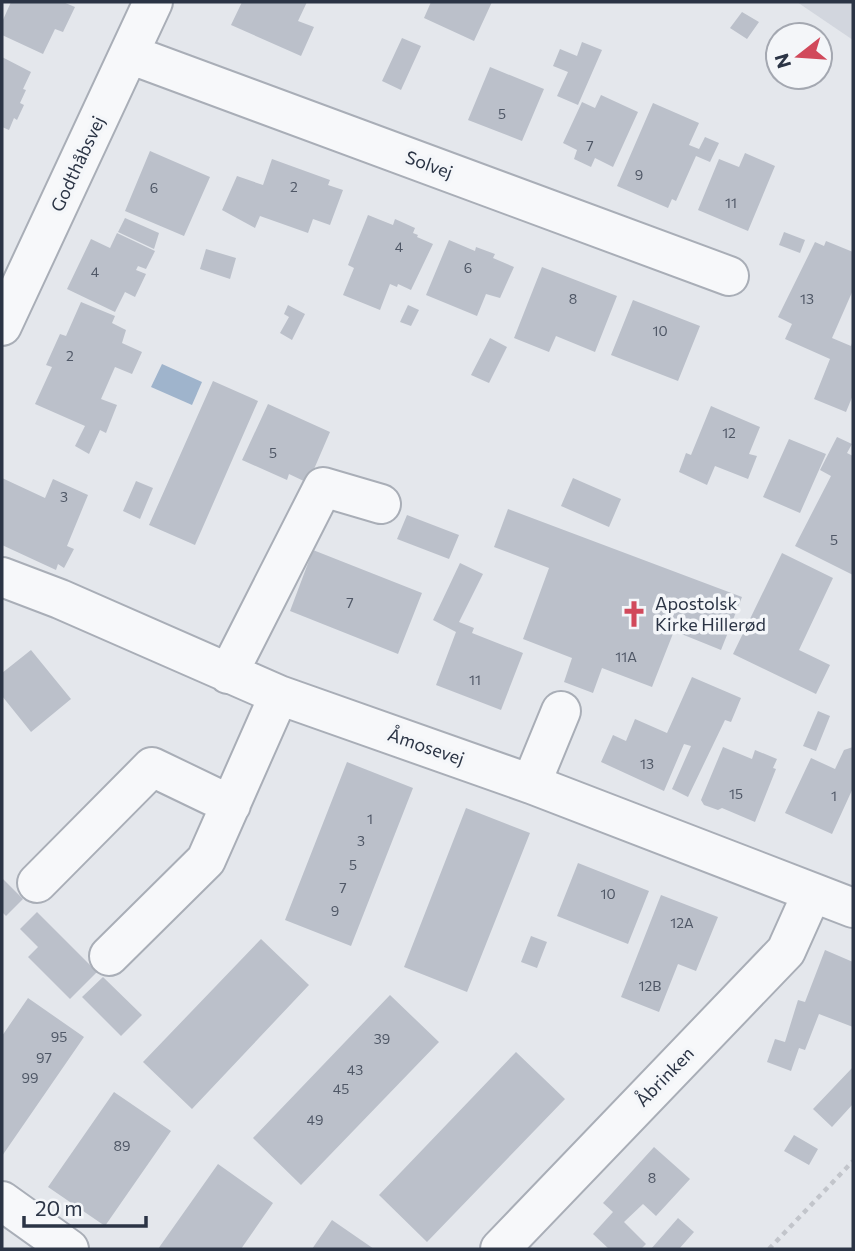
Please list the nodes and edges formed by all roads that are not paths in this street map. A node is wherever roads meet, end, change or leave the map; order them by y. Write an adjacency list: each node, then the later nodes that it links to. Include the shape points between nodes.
1 (153, 2): 2 (street, Godthåbsvej)
2 (129, 54): 3 (street, Solvej); 4 (street, Godthåbsvej)
3 (729, 276)
4 (2, 326)
5 (381, 504): 7 (street, via 323,487)
6 (2, 577): 7 (street, Åmosevej)
7 (228, 674): 8 (street, Åmosevej)
8 (279, 695): 10 (street, Åmosevej); 11 (street)
9 (561, 711): 10 (street)
10 (531, 784): 13 (street, Åmosevej)
11 (230, 805): 12 (street, via 152,767); 15 (street, via 206,860)
12 (37, 883)
13 (812, 893): 14 (street, Åmosevej); 18 (street, Åbrinken, via 786,951)
14 (853, 908)
15 (109, 956)
16 (2, 1200): 17 (street)
17 (69, 1249)
18 (500, 1249)

